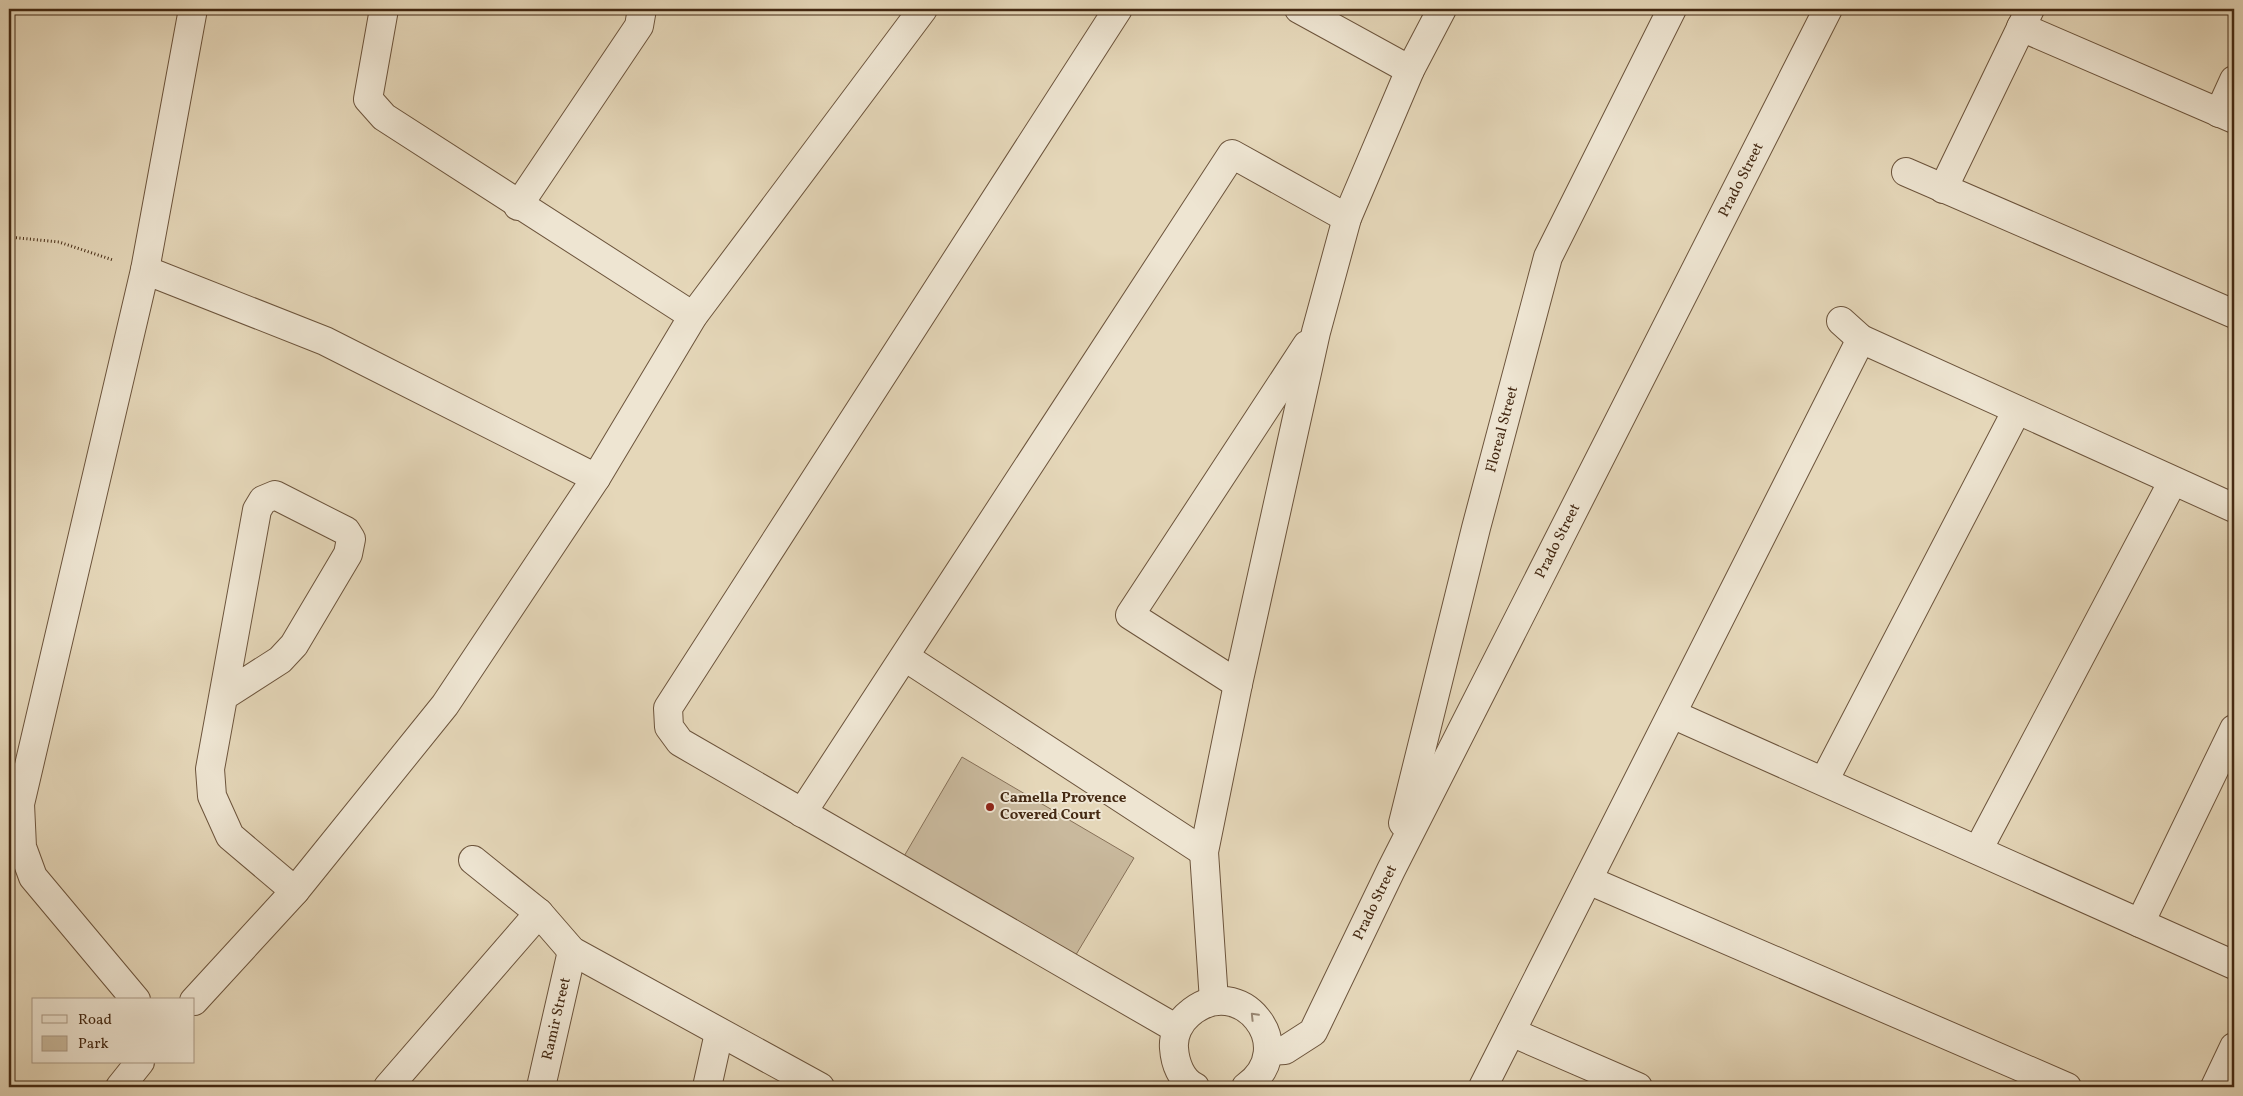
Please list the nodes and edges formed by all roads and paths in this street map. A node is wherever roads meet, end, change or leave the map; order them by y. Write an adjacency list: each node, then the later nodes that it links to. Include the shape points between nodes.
1 (193, 9): 19 (street)
2 (384, 9): 16 (street, via 368,99 384,117)
3 (642, 9): 16 (street, via 638,26)
4 (923, 9): 21 (street)
5 (1118, 9): 36 (street, via 668,708 669,727 680,742)
6 (1299, 9): 11 (street)
7 (1442, 9): 11 (street)
8 (1672, 9): 40 (street, Floreal Street, via 1548,257 1476,528)
9 (1828, 9): 40 (street, Prado Street)
10 (2025, 18): 13 (street); 15 (street)
11 (1410, 70): 17 (street)
12 (2234, 80): 13 (street)
13 (2227, 116)
14 (1906, 172): 15 (street)
15 (1944, 189): 20 (street)
16 (518, 206): 21 (street)
17 (1347, 218): 23 (street); 29 (street, via 1232,154)
18 (9, 237): 19 (path, via 59,242)
19 (145, 270): 26 (street, via 325,341); 35 (street)
20 (2234, 314)
21 (693, 316): 26 (street)
22 (1841, 321): 24 (street)
23 (1316, 332): 30 (street); 30 (street, via 1130,615)
24 (1861, 339): 25 (street); 32 (street)
25 (2016, 410): 27 (street); 34 (street)
26 (596, 478): 42 (street, via 445,705)
27 (2173, 481): 28 (street); 37 (street)
28 (2234, 508)
29 (905, 657): 36 (street); 38 (street)
30 (1238, 684): 38 (street)
31 (224, 696): 31 (street, via 280,660 294,645 348,554 351,539 346,531 275,495 263,500 257,510); 42 (street, via 210,769 212,796 230,836)
32 (1672, 714): 34 (street); 41 (street)
33 (2234, 729): 44 (street)
34 (1824, 781): 37 (street)
35 (14, 803): 47 (street, via 22,846 33,877)
36 (802, 812): 50 (street)
37 (1978, 850): 44 (street)
38 (1204, 852): 49 (street)
39 (473, 860): 43 (street)
40 (1391, 870): 54 (street, Prado Street, via 1313,1032 1285,1050)
41 (1588, 880): 51 (street); 65 (street)
42 (295, 891): 48 (street)
43 (539, 913): 45 (street); 57 (street)
44 (2140, 923): 46 (street)
45 (572, 951): 52 (street); 58 (street, Ramir Street)
46 (2234, 965)
47 (134, 998)
48 (195, 1000)
49 (1214, 1001): 50 (street, via 1199,1006); 54 (street, one-way to 49, via 1267,1034 1259,1019 1246,1008 1231,1002)
50 (1177, 1029): 61 (street, via 1175,1060 1181,1074)
51 (1512, 1032): 63 (street); 64 (street)
52 (719, 1033): 59 (street); 60 (street)
53 (2234, 1047): 66 (street)
54 (1268, 1051): 62 (street, via 1264,1067 1255,1081)
55 (138, 1064): 56 (street)
56 (120, 1087)
57 (388, 1087)
58 (541, 1087)
59 (707, 1087)
60 (820, 1087)
61 (1195, 1087)
62 (1246, 1087)
63 (1484, 1087)
64 (1638, 1087)
65 (2066, 1087)
66 (2215, 1087)

